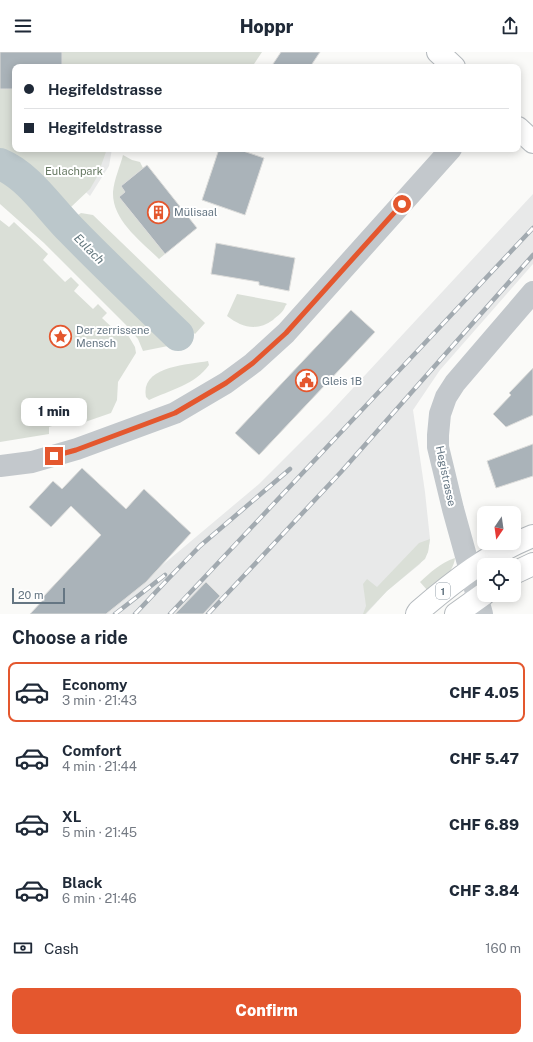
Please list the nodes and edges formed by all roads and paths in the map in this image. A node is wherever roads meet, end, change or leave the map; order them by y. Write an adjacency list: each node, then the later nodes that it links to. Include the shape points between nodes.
1 (438, 52): 2 (main road)
2 (451, 64)
3 (521, 131): 4 (main road)
4 (533, 142)
5 (448, 152): 7 (street, via 286,333 226,383 175,413 54,456)
6 (533, 292): 10 (street, Hegistrasse, via 455,383 446,397 440,414 439,452)
7 (0, 466)
8 (533, 536): 10 (main road, 1, via 509,546)
9 (533, 564): 11 (main road)
10 (470, 570): 12 (street, Hegistrasse); 14 (main road, 1, via 419,610)
11 (521, 570)
12 (477, 590)
13 (481, 602): 15 (main road, 1)
14 (418, 614)
15 (456, 614)

